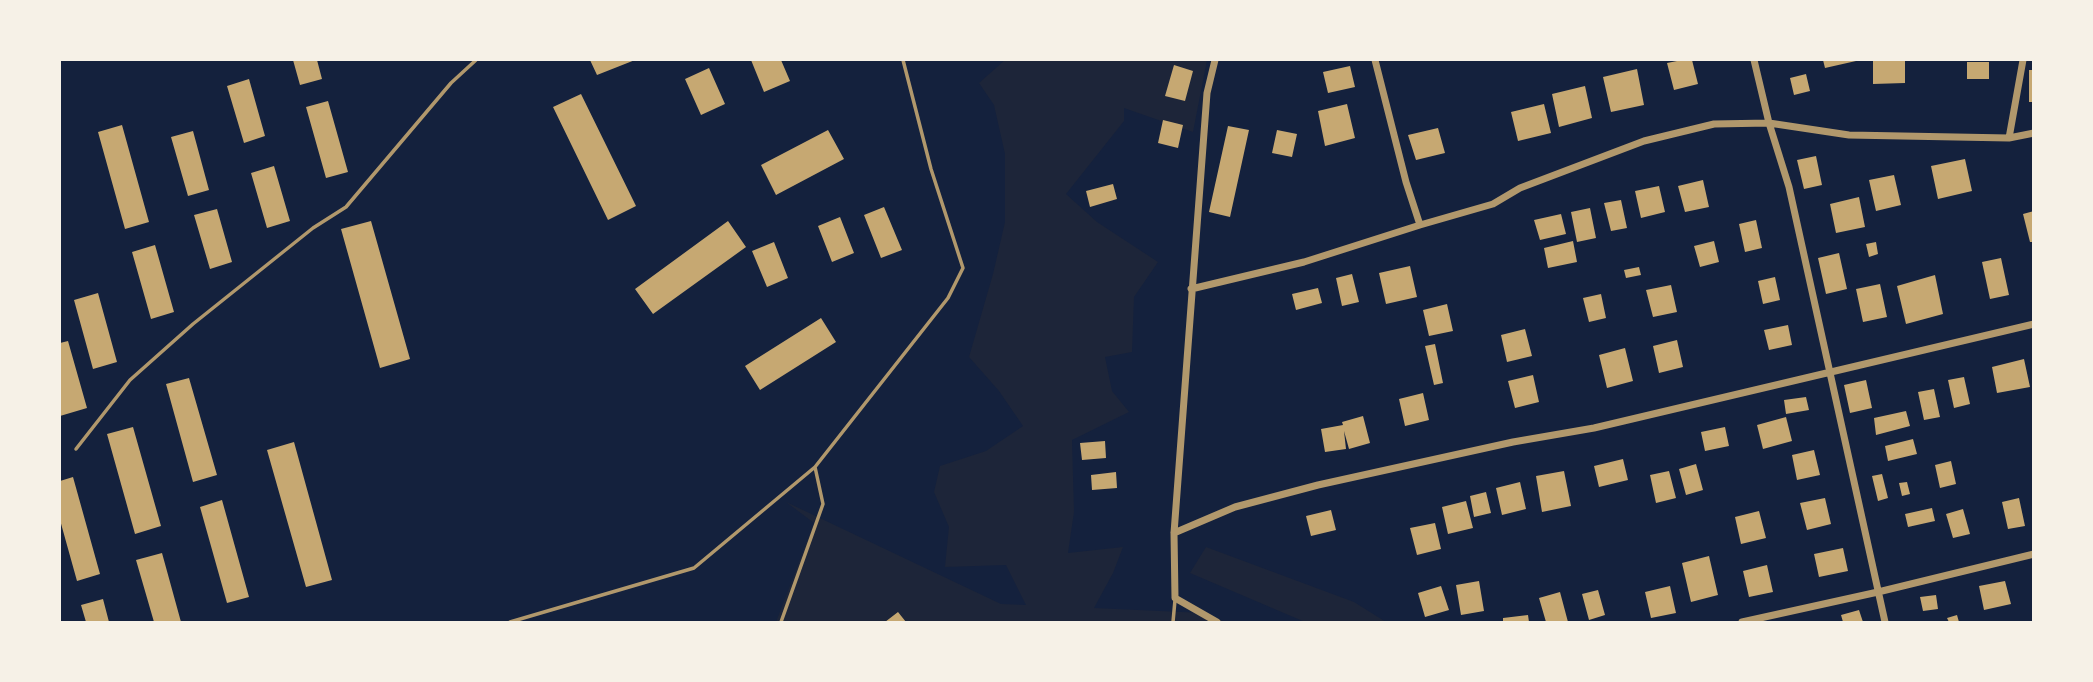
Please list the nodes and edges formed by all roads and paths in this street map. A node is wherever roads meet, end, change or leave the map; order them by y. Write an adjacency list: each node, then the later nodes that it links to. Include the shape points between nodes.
1 (476, 60): 14 (lane, via 346,206 291,245 130,380)
2 (903, 60): 15 (lane, via 962,268 948,298)
3 (1215, 60): 11 (street, via 1207,93)
4 (1375, 60): 10 (street)
5 (1754, 60): 7 (street)
6 (2023, 60): 9 (street)
7 (1769, 123): 9 (street, via 1849,135); 10 (street, via 1714,124 1644,141 1520,188 1493,204); 13 (street, via 1789,187)
8 (2034, 134): 9 (street)
9 (2009, 138)
10 (1420, 225): 11 (street, via 1304,262)
11 (1191, 289): 16 (street)
12 (2034, 324): 13 (street)
13 (1828, 371): 16 (street, via 1594,428 1318,485 1235,507); 18 (street)
14 (76, 449)
15 (815, 467): 20 (lane, via 694,568); 21 (lane, via 823,504)
16 (1174, 533): 19 (street)
17 (2034, 554): 18 (street)
18 (1878, 592): 24 (street); 25 (street)
19 (1175, 598): 22 (lane); 23 (street)
20 (510, 622)
21 (782, 622)
22 (1173, 622)
23 (1217, 622)
24 (1742, 622)
25 (1885, 622)

